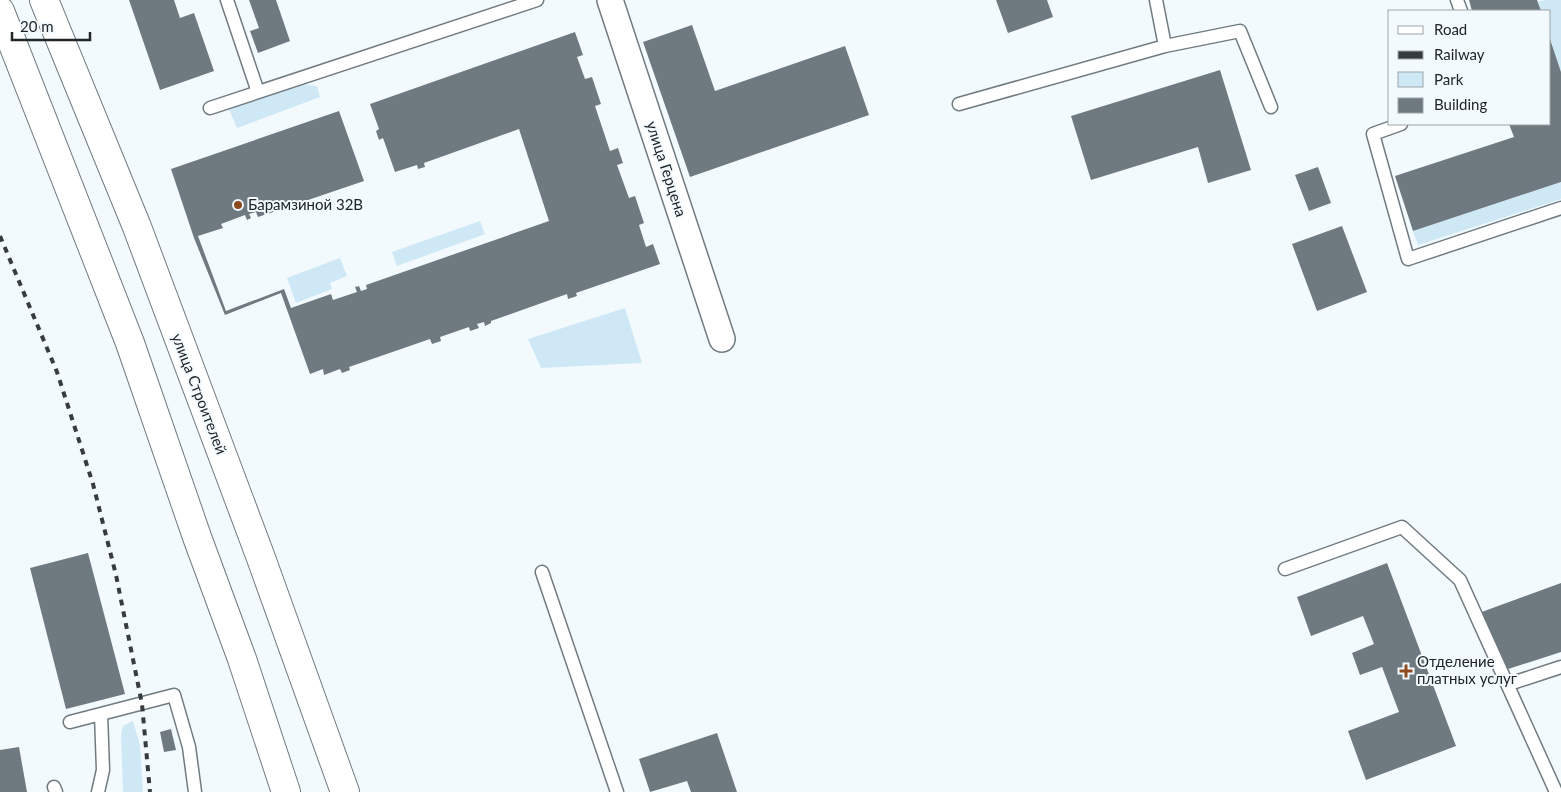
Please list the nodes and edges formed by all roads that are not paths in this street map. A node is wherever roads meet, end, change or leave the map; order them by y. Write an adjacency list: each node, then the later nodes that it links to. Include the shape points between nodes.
1 (44, 0): 25 (main road, улица Строителей, via 136,227)
2 (226, 0): 8 (lane)
3 (537, 0): 8 (lane)
4 (610, 0): 14 (street, улица Герцена)
5 (1156, 0): 7 (lane)
6 (0, 11): 24 (main road, via 130,343)
7 (1165, 46): 9 (lane); 10 (lane, via 1240,31)
8 (258, 92): 11 (lane)
9 (959, 104)
10 (1270, 107)
11 (210, 108)
12 (1398, 125): 13 (lane, via 1373,134 1408,259)
13 (1561, 208)
14 (722, 339)
15 (1285, 570): 18 (lane, via 1402,527 1460,580)
16 (542, 572): 26 (lane)
17 (1561, 667): 18 (lane)
18 (1508, 684): 21 (lane)
19 (102, 714): 20 (lane); 22 (lane, via 102,770); 23 (lane, via 174,695 189,747)
20 (70, 722)
21 (1557, 784)
22 (98, 792)
23 (195, 792)
24 (286, 792)
25 (345, 792)
26 (617, 792)

